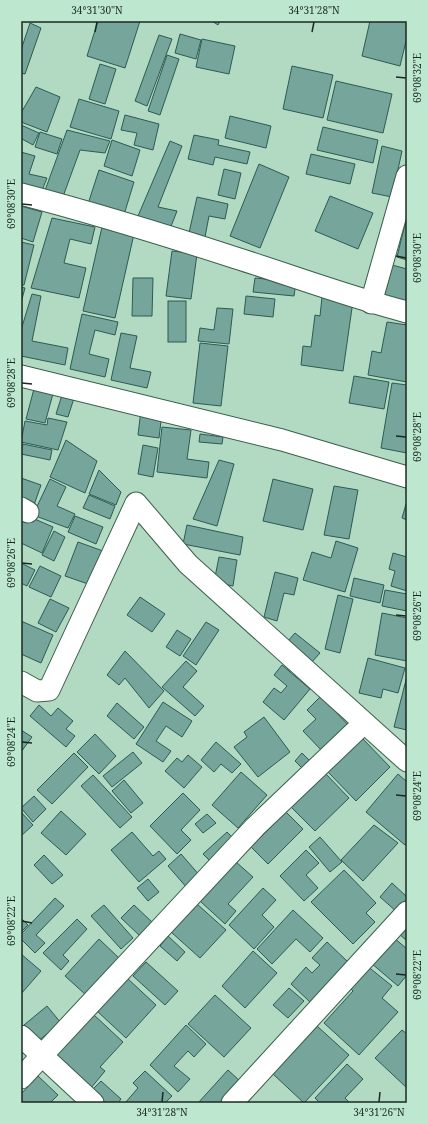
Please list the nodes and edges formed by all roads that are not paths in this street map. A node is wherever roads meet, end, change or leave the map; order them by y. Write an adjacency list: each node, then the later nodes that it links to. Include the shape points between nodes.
1 (407, 176): 3 (street)
2 (21, 194): 3 (street, via 106,217)
3 (371, 303): 4 (street)
4 (407, 312)
5 (21, 376): 6 (street, via 282,440)
6 (407, 477)
7 (21, 682): 8 (street, via 37,691 49,690 136,503 188,564)
8 (364, 723): 9 (street); 12 (street, via 255,827)
9 (407, 761)
10 (407, 912): 15 (street)
11 (21, 1036): 12 (street)
12 (43, 1056): 13 (street); 14 (street)
13 (21, 1078)
14 (93, 1103)
15 (232, 1103)

